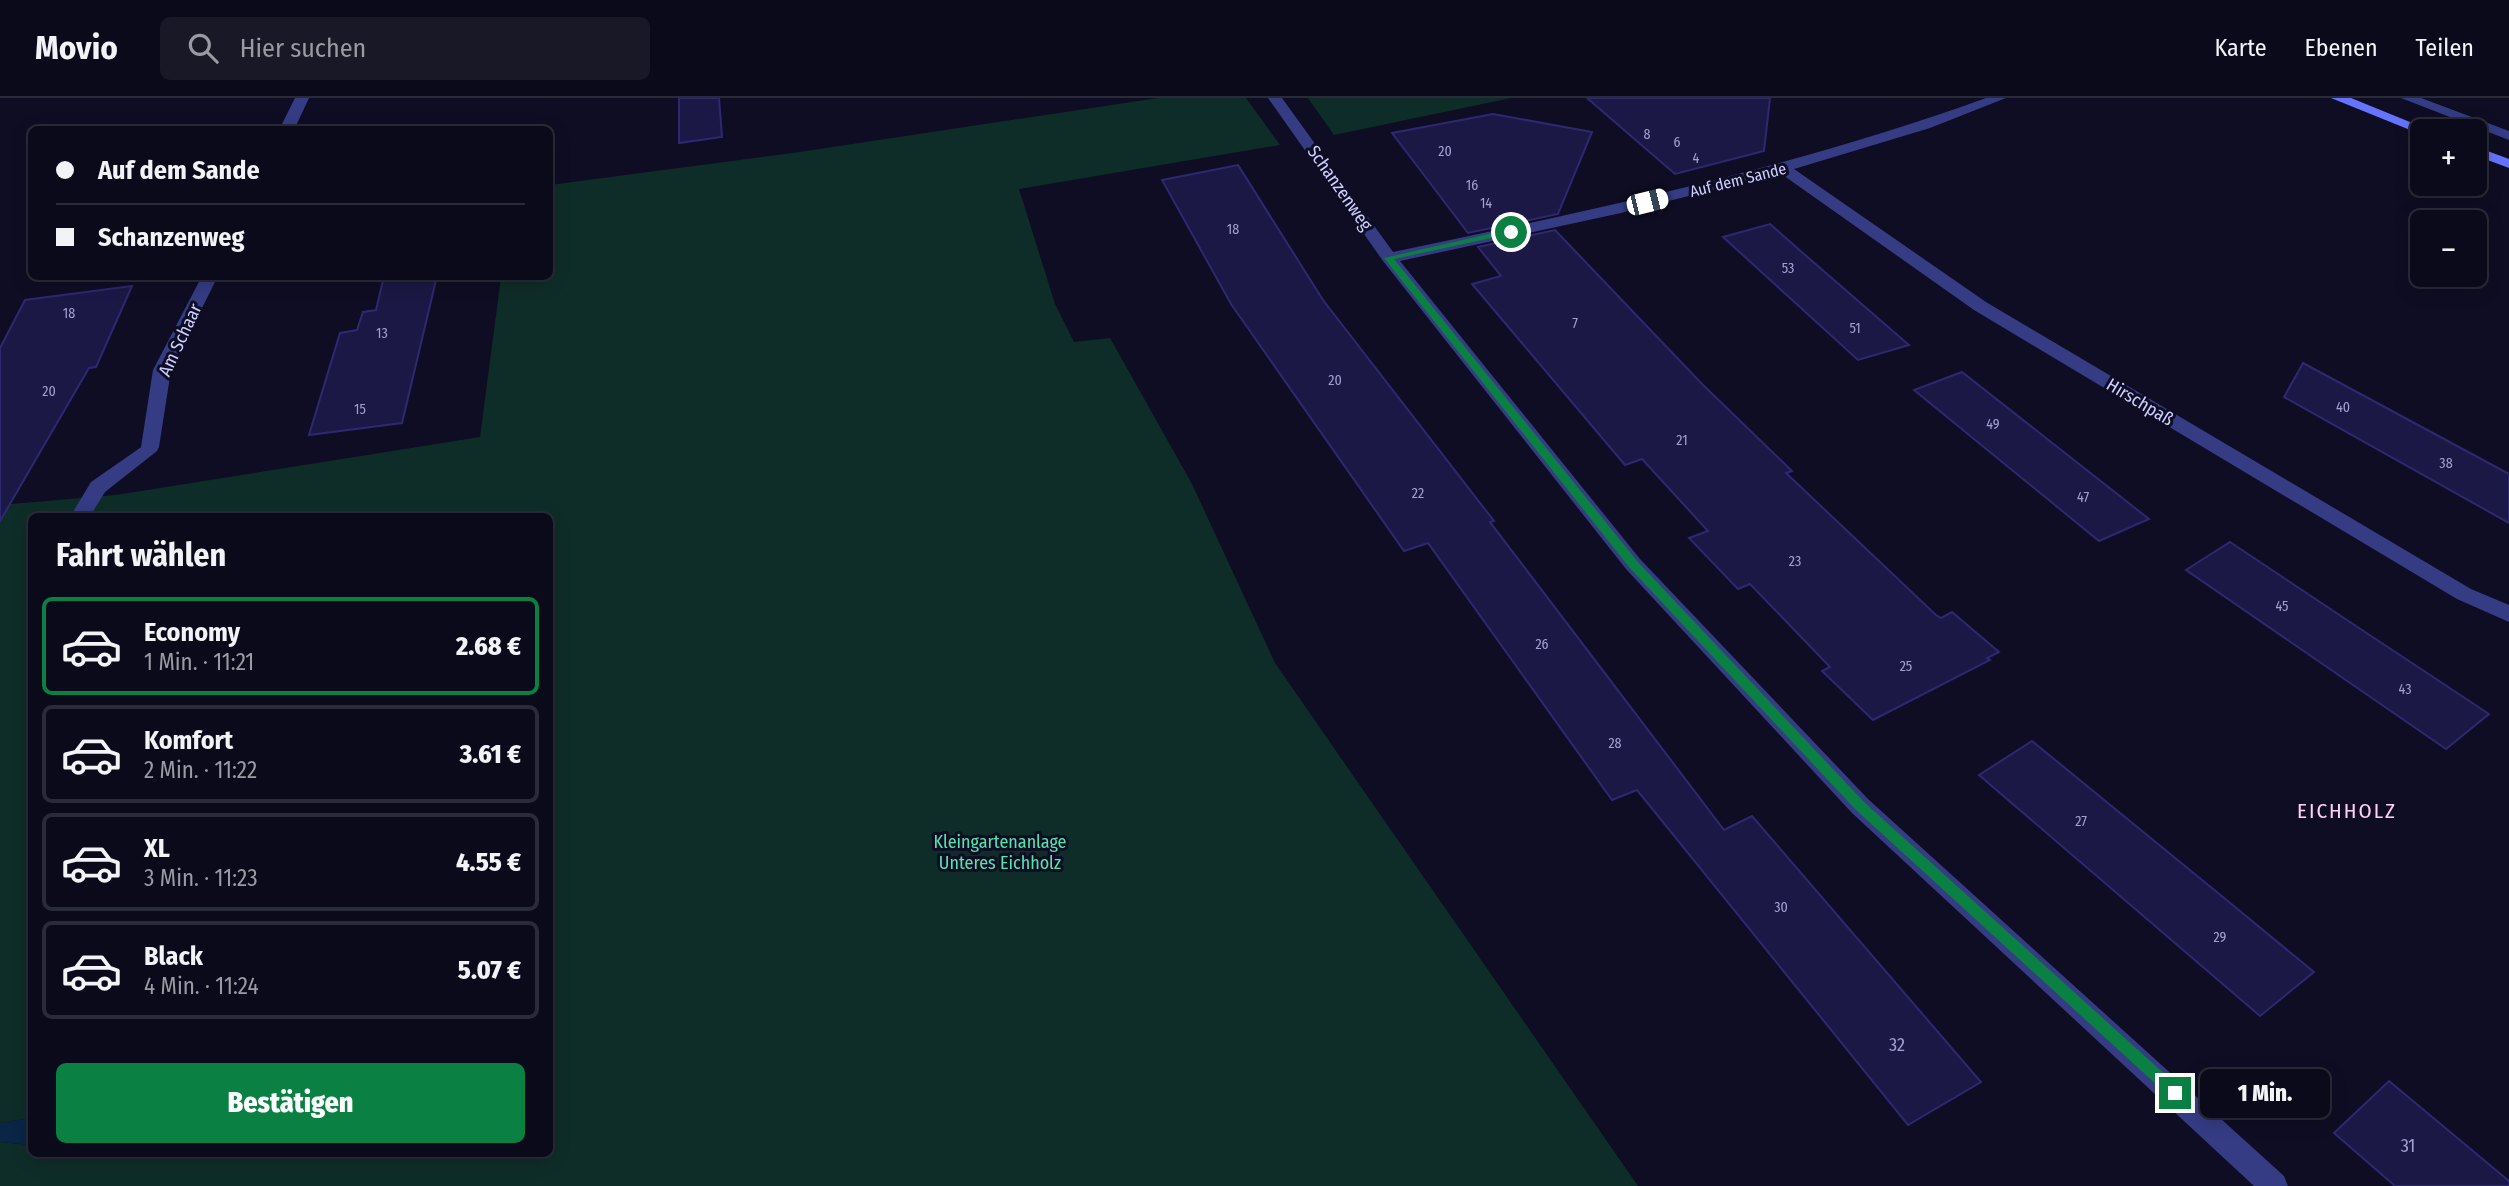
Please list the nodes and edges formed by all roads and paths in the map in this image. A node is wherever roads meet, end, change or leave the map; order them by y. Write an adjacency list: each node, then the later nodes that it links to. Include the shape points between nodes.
1 (302, 98): 7 (street)
2 (1275, 98): 12 (street, Schanzenweg)
3 (1999, 98): 11 (street, Auf dem Sande)
4 (2338, 98): 6 (main road)
5 (2409, 98): 8 (street)
6 (2410, 125)
7 (288, 126)
8 (2509, 136)
9 (2487, 155): 10 (main road)
10 (2509, 164)
11 (1784, 169): 12 (street, Auf dem Sande); 15 (street, Hirschpaß, via 1980,306 2464,594)
12 (1389, 258): 16 (street, Schanzenweg, via 1633,564 1860,806)
13 (208, 280): 14 (street, Am Schaar, via 162,370 150,447 98,487)
14 (83, 512)
15 (2509, 614)
16 (2274, 1186)

